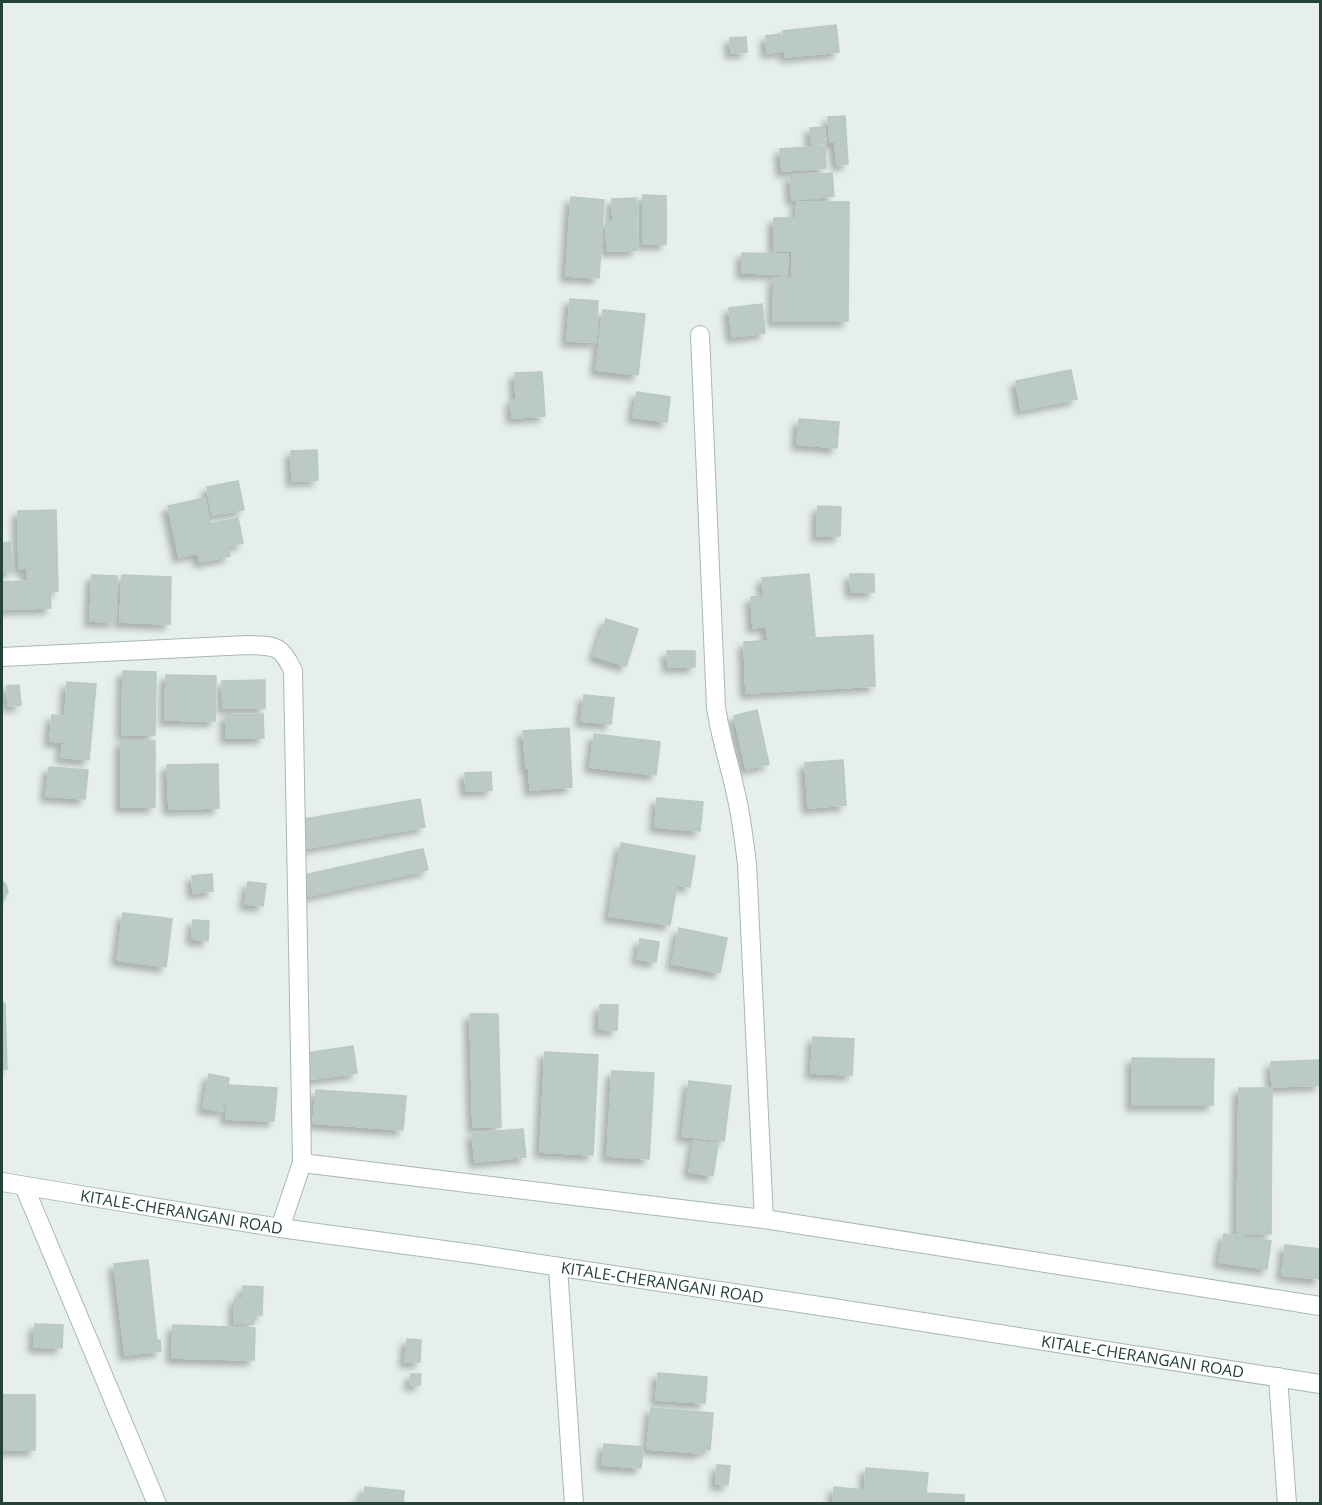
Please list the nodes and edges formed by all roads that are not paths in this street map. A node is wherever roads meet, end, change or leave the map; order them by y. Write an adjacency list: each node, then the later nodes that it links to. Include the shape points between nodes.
1 (700, 335): 6 (street, via 716,707 742,823 747,864)
2 (2, 657): 3 (street, via 247,645 272,646 286,655 293,671)
3 (302, 1163): 6 (street); 7 (street)
4 (2, 1182): 5 (street, KITALE-CHERANGANI ROAD)
5 (24, 1186): 7 (street, KITALE-CHERANGANI ROAD); 12 (street)
6 (764, 1219): 9 (street)
7 (280, 1228): 8 (street, KITALE-CHERANGANI ROAD)
8 (558, 1267): 10 (street, KITALE-CHERANGANI ROAD); 13 (street)
9 (1320, 1306)
10 (1278, 1377): 11 (street, KITALE-CHERANGANI ROAD); 14 (street)
11 (1320, 1384)
12 (157, 1503)
13 (574, 1503)
14 (1287, 1503)

